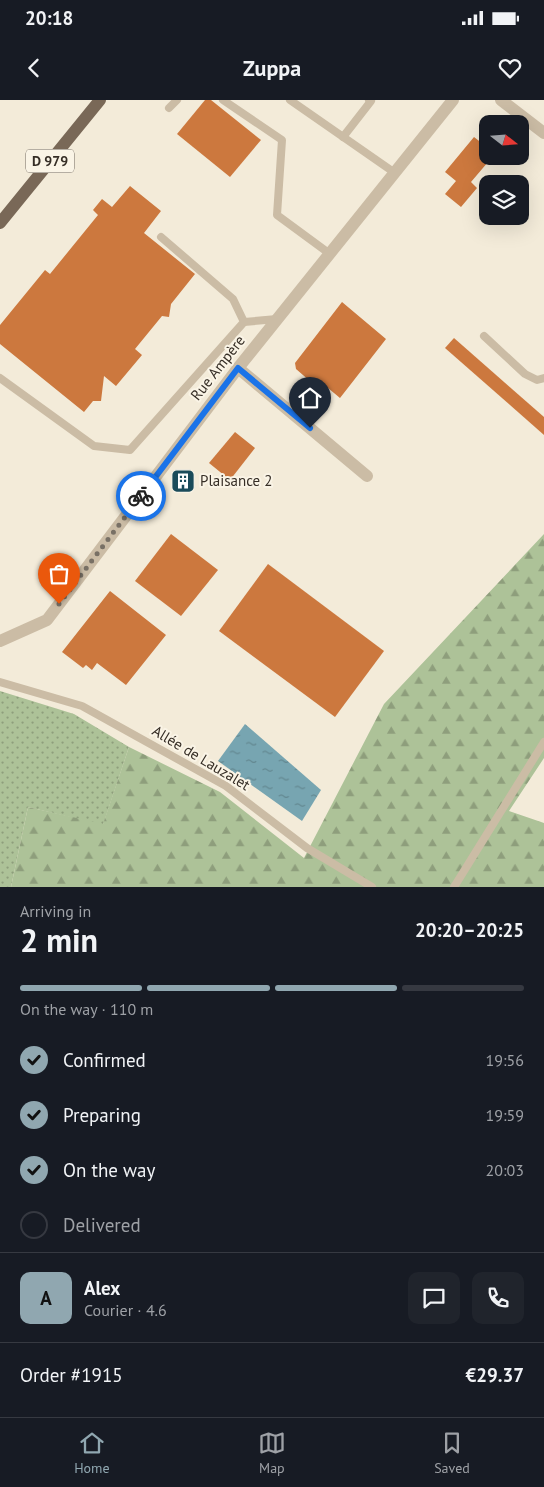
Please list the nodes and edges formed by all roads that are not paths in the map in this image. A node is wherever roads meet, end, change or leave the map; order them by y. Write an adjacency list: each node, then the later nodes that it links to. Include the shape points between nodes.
1 (100, 100): 12 (main road, D 979)
2 (177, 100): 8 (lane)
3 (223, 100): 14 (lane, via 282,140 277,215)
4 (290, 100): 10 (lane)
5 (369, 100): 10 (lane)
6 (453, 100): 11 (street, Rue Ampère)
7 (501, 100): 9 (street)
8 (169, 108)
9 (544, 133)
10 (343, 136): 11 (lane)
11 (395, 173): 14 (street, Rue Ampère)
12 (0, 223)
13 (161, 237): 16 (lane, via 233,299)
14 (330, 254): 15 (street, Rue Ampère)
15 (278, 319): 16 (lane); 18 (street, Rue Ampère)
16 (244, 322): 19 (lane, via 130,450 94,446)
17 (484, 336): 20 (lane, via 525,374 537,380)
18 (238, 368): 21 (street); 22 (street, Rue Ampère, via 47,620)
19 (0, 378)
20 (544, 378)
21 (367, 476)
22 (0, 641)
23 (0, 682): 25 (lane, Allée de Lauzalet, via 82,706 226,786 307,848)
24 (544, 742): 26 (lane)
25 (372, 887)
26 (454, 887)

